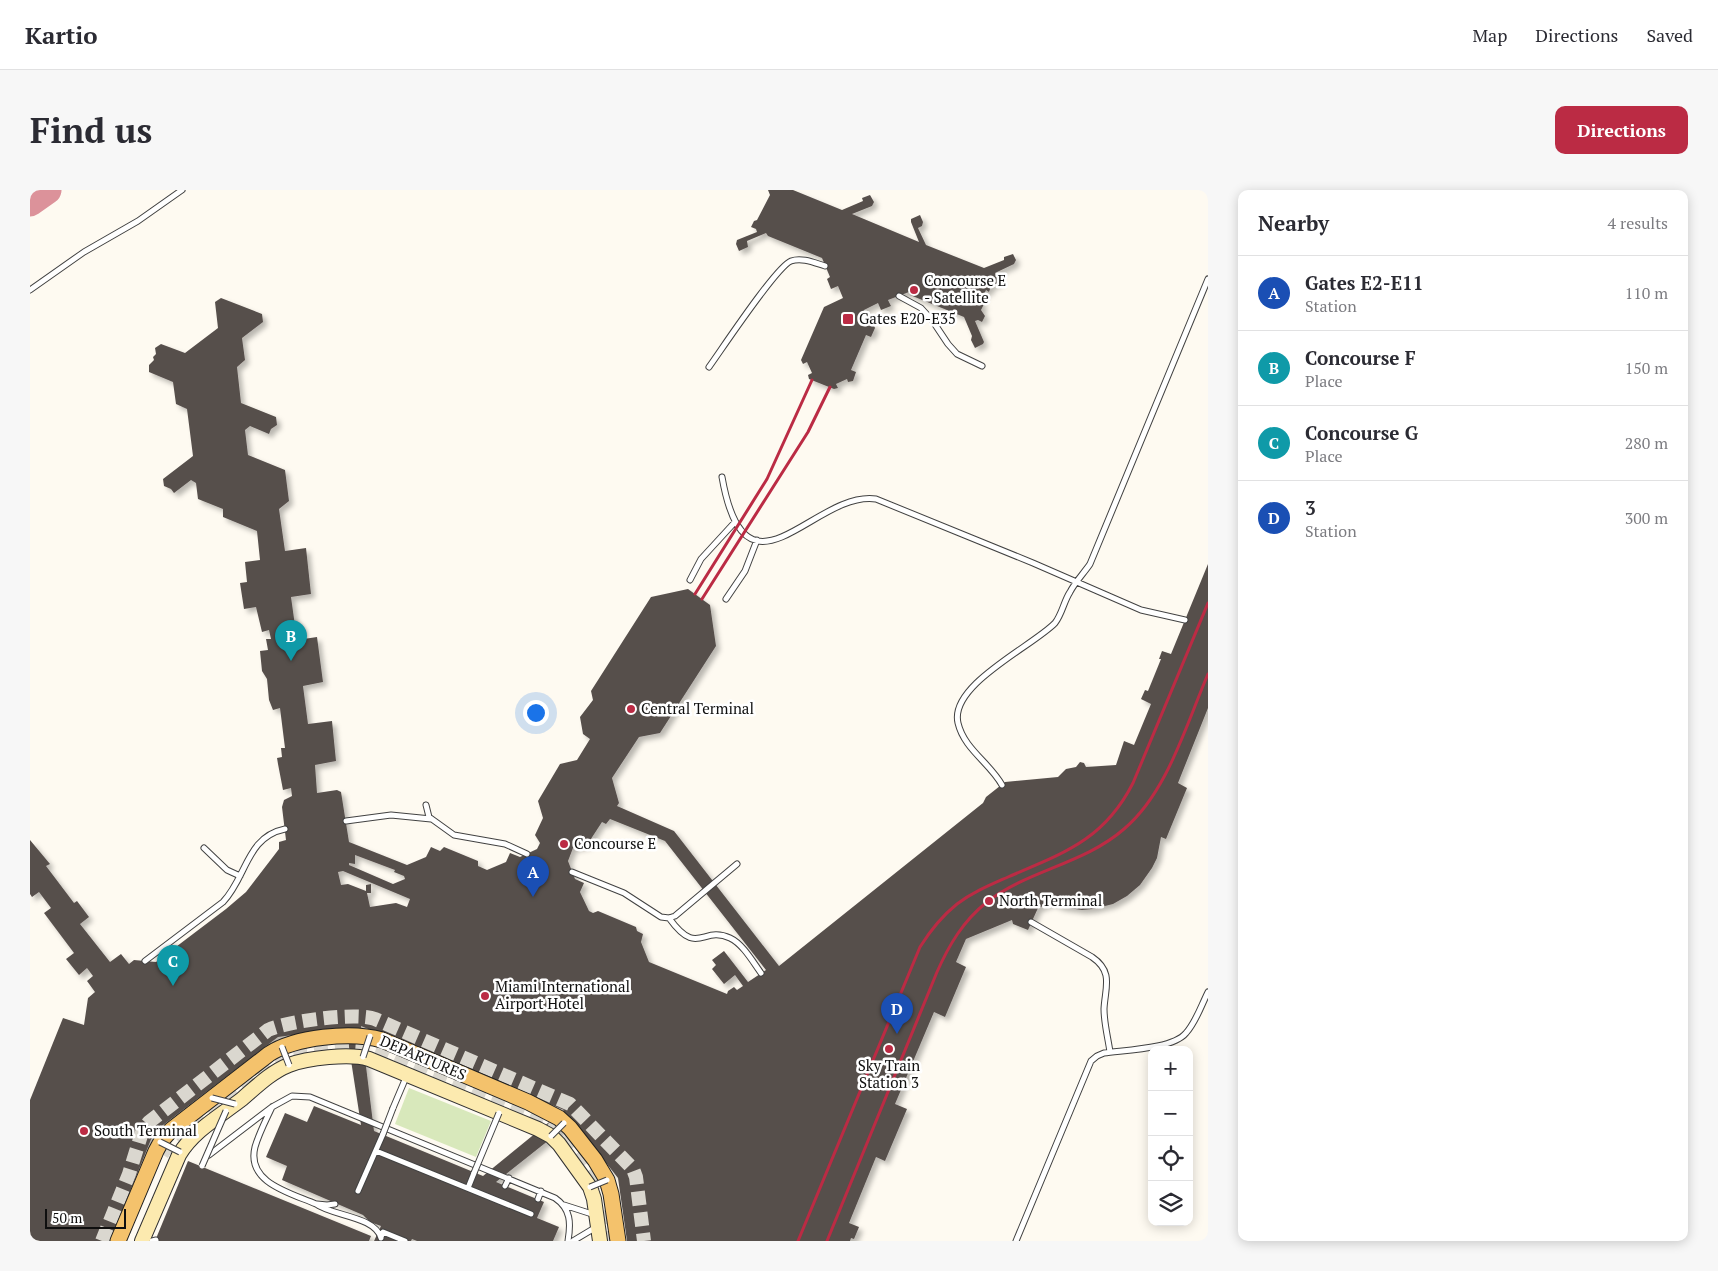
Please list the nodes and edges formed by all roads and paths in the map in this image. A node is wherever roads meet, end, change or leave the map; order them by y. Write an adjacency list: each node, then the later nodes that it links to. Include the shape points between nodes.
1 (182, 190): 4 (lane)
2 (825, 266): 7 (lane, via 799,259 786,264)
3 (1208, 279): 12 (lane, via 1090,564)
4 (30, 290)
5 (899, 296): 6 (lane, via 921,308 957,354)
6 (982, 366)
7 (709, 367)
8 (722, 477): 9 (lane, via 727,504)
9 (736, 522): 10 (lane, via 748,536); 11 (lane, via 701,559)
10 (757, 540): 12 (lane, via 767,541 782,536 845,503 869,498); 13 (lane, via 749,563)
11 (690, 580)
12 (1077, 582): 14 (lane, via 1141,610); 15 (lane, via 1055,622 992,669 957,711 964,739)
13 (726, 599)
14 (1185, 620)
15 (1002, 786)
16 (426, 804): 17 (lane)
17 (431, 819): 18 (lane, via 391,815); 21 (lane, via 458,836 505,844)
18 (346, 821)
19 (285, 829): 24 (lane, via 262,839)
20 (204, 848): 24 (lane, via 227,870)
21 (527, 854)
22 (737, 864): 25 (lane)
23 (572, 872): 25 (lane, via 624,893 659,916)
24 (240, 876): 27 (lane, via 223,902)
25 (670, 918): 28 (lane, via 689,938 717,936 733,940)
26 (1032, 922): 32 (lane, via 1100,963 1107,983 1104,1010)
27 (145, 961)
28 (761, 973)
29 (1208, 992): 32 (lane, via 1189,1029 1177,1041)
30 (370, 1036): 31 (main road, DEPARTURES, via 295,1042); 33 (lane, bridge); 42 (main road, DEPARTURES, via 540,1108)
31 (282, 1047): 34 (lane, bridge); 36 (main road, DEPARTURES, via 268,1054)
32 (1110, 1052): 70 (lane, via 1097,1056 1089,1065)
33 (363, 1057): 34 (main road, DEPARTURES); 35 (main road, DEPARTURES)
34 (289, 1065): 39 (main road, DEPARTURES)
35 (407, 1075): 41 (main road, DEPARTURES); 45 (lane, bridge)
36 (212, 1098): 39 (lane, bridge); 44 (main road, DEPARTURES)
37 (325, 1102): 38 (lane, via 292,1096); 40 (lane); 49 (lane)
38 (272, 1106): 47 (lane); 57 (lane, via 256,1145 254,1156 258,1172 273,1185)
39 (231, 1108): 46 (main road, DEPARTURES, via 191,1139); 48 (lane, bridge)
40 (322, 1109)
41 (499, 1113): 43 (main road, DEPARTURES); 53 (lane, bridge)
42 (564, 1123): 43 (lane, bridge); 50 (main road, DEPARTURES)
43 (551, 1136): 52 (main road, DEPARTURES)
44 (160, 1142): 46 (lane, bridge); 64 (main road, DEPARTURES)
45 (376, 1151): 53 (lane); 54 (lane)
46 (180, 1152): 65 (main road, DEPARTURES)
47 (209, 1155)
48 (202, 1166)
49 (509, 1178): 51 (lane); 55 (lane)
50 (607, 1180): 52 (lane, bridge); 69 (main road, DEPARTURES)
51 (505, 1186)
52 (590, 1187): 62 (main road, DEPARTURES)
53 (468, 1188): 60 (lane)
54 (358, 1191)
55 (541, 1191): 56 (lane); 59 (lane)
56 (538, 1199)
57 (316, 1204): 58 (lane); 63 (lane, via 368,1225 379,1232)
58 (335, 1204)
59 (562, 1204): 61 (lane); 67 (lane, via 570,1219)
60 (531, 1214)
61 (592, 1214)
62 (597, 1235): 68 (lane)
63 (380, 1240): 66 (lane, via 384,1229)
64 (118, 1241)
65 (150, 1241)
66 (405, 1241)
67 (568, 1241)
68 (573, 1241)
69 (618, 1241)
70 (1016, 1241)

